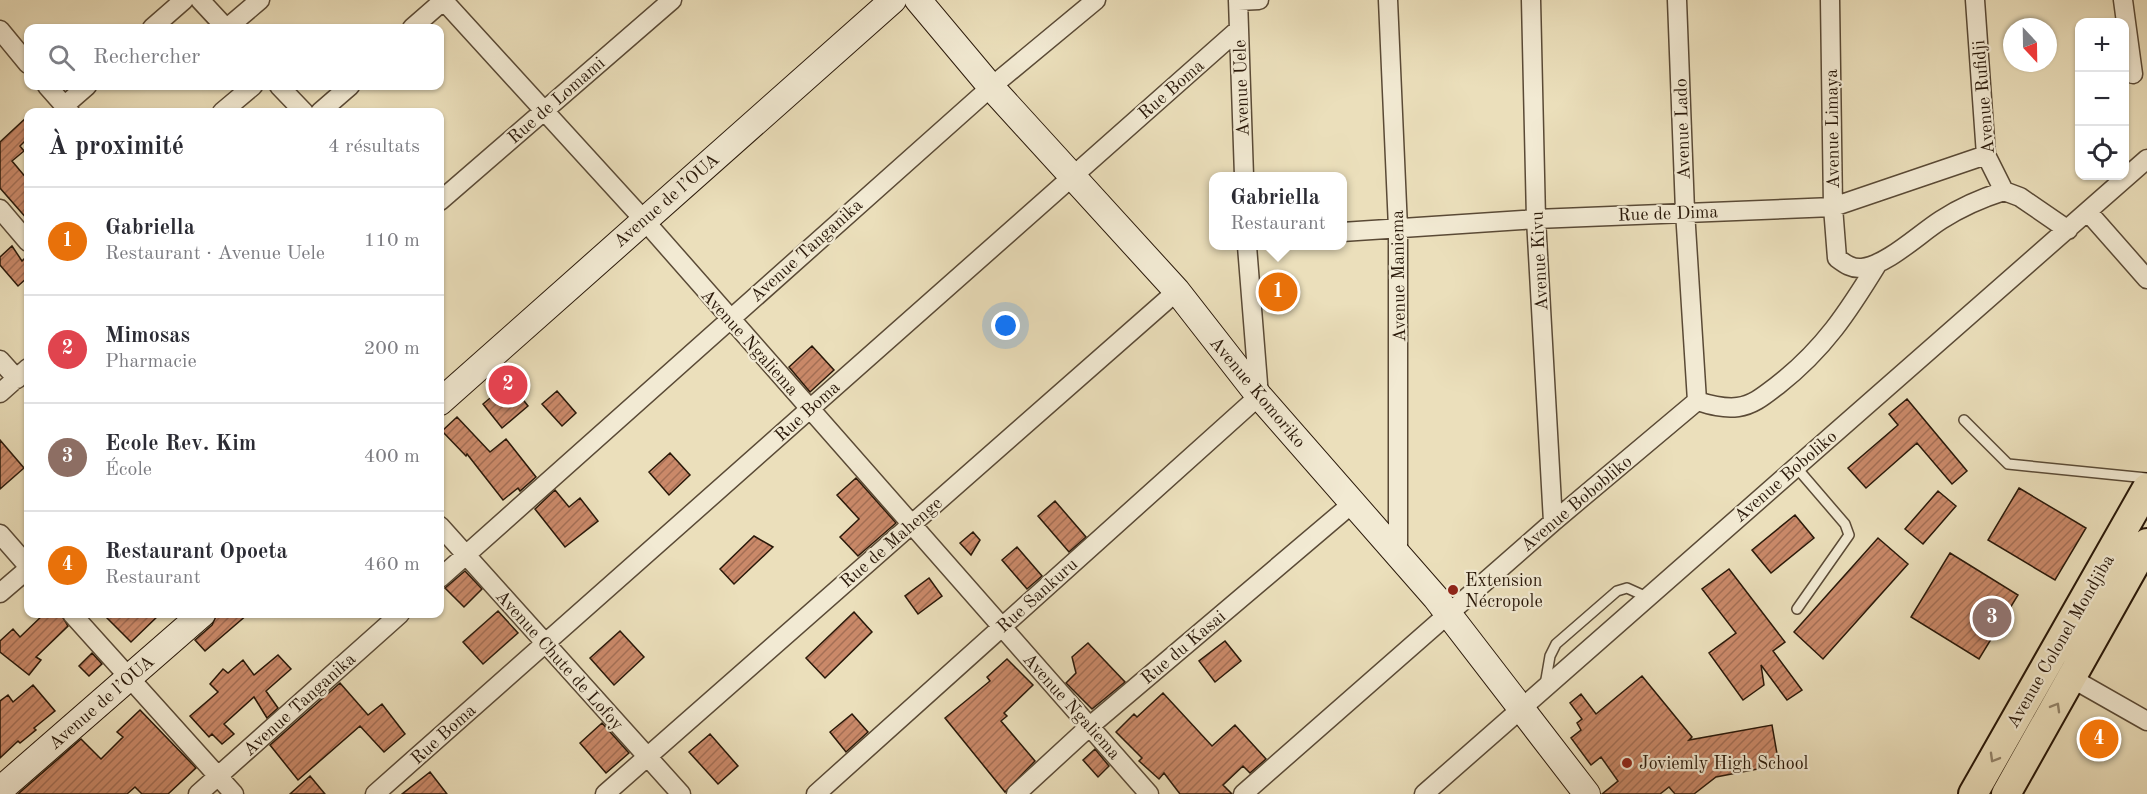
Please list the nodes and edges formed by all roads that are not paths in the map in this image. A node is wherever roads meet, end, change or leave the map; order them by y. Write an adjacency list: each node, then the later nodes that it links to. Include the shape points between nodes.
1 (184, 0): 17 (street)
2 (200, 0): 18 (street)
3 (260, 0): 19 (street)
4 (443, 0): 20 (street); 36 (street, Avenue Ngaliema)
5 (672, 0): 36 (street, Rue de Lomami)
6 (893, 0): 48 (street, Avenue de l’OUA)
7 (918, 0): 25 (street, Avenue Komoriko)
8 (1096, 0): 25 (street, Avenue Tanganika)
9 (1259, 0): 16 (street)
10 (1388, 0): 49 (street, Avenue Maniema)
11 (1531, 0): 47 (street, Avenue Kivu)
12 (1677, 0): 45 (street, Avenue Lado)
13 (1830, 0): 43 (street, Avenue Limaya)
14 (1975, 0): 37 (street, Avenue Rufidji)
15 (2123, 0): 24 (street, via 2133,74)
16 (1238, 1): 21 (street, Avenue Uele)
17 (157, 24)
18 (223, 24)
19 (232, 24)
20 (416, 24)
21 (1239, 29): 39 (street, Avenue Uele); 40 (street, Rue Boma)
22 (0, 30): 23 (street)
23 (24, 59)
24 (2147, 61)
25 (991, 87): 40 (street, Avenue Komoriko); 57 (street, Avenue Tanganika)
26 (50, 90): 31 (street)
27 (84, 90): 32 (street)
28 (248, 90): 33 (street)
29 (283, 90): 34 (street)
30 (345, 90): 35 (street)
31 (66, 108)
32 (68, 108)
33 (227, 108)
34 (299, 108)
35 (325, 108)
36 (543, 111): 42 (street, Rue de Lomami); 48 (street, Avenue Ngaliema)
37 (1986, 155): 41 (street, Avenue Rufidji); 43 (street, Rue de Dima)
38 (2147, 159): 46 (street, Avenue Boboliko)
39 (1244, 172)
40 (1071, 176): 56 (street, Avenue Komoriko); 64 (street, Rue Boma)
41 (2004, 191): 50 (street, via 2020,197); 54 (street, via 1978,199 1942,219)
42 (444, 198)
43 (1833, 207): 45 (street, Rue de Dima); 54 (street, Avenue Limaya, via 1837,258 1850,267)
44 (0, 209): 52 (street)
45 (1684, 211): 47 (street, Rue de Dima); 63 (street, Avenue Lado)
46 (2088, 212): 50 (street, Avenue Boboliko); 55 (street)
47 (1536, 219): 49 (street, Rue de Dima); 70 (street, Avenue Kivu)
48 (644, 220): 57 (street, Avenue Ngaliema); 62 (street, Avenue de l’OUA)
49 (1398, 228): 51 (street, Rue de Dima); 75 (street, Avenue Maniema)
50 (2068, 230): 66 (street, Avenue Boboliko)
51 (1347, 232)
52 (24, 237)
53 (1247, 250): 61 (street)
54 (1878, 263): 63 (street, via 1824,345 1756,401 1738,407)
55 (2147, 279)
56 (1177, 291): 61 (street, Avenue Komoriko); 71 (street, Rue de Mahenge)
57 (729, 319): 64 (street, Avenue Ngaliema); 76 (street, Avenue Tanganika)
58 (0, 360): 59 (street)
59 (23, 373): 60 (street)
60 (0, 393)
61 (1259, 396): 69 (street, Avenue Komoriko); 86 (street, Rue Sankuru)
62 (444, 398)
63 (1697, 401): 70 (street, Avenue Bobobliko)
64 (809, 409): 71 (street, Avenue Ngaliema); 87 (street, Rue Boma)
65 (1964, 420): 67 (lane, via 2008,464)
66 (1796, 467): 81 (lane, via 1845,524 1849,535); 90 (street, Avenue Boboliko)
67 (2147, 478)
68 (2147, 488): 107 (main road, Avenue Colonel Mondjiba, one-way to 107)
69 (1353, 503): 75 (street, Avenue Komoriko); 92 (street, Rue du Kasai)
70 (1553, 522): 82 (street, Avenue Bobobliko)
71 (910, 525): 86 (street, Avenue Ngaliema); 93 (street, Rue de Mahenge)
72 (444, 531): 76 (street, Avenue Chute de Lofoy)
73 (0, 534): 77 (street)
74 (2147, 543): 89 (main road, Avenue Colonel Mondjiba)
75 (1398, 553): 82 (street, Avenue Komoriko)
76 (465, 555): 79 (street, Avenue Tanganika); 87 (street, Avenue Chute de Lofoy)
77 (24, 563)
78 (24, 572): 80 (street)
79 (444, 574)
80 (0, 593)
81 (1797, 609)
82 (1448, 613): 90 (street, Avenue Komoriko); 104 (street, Avenue Bobobliko)
83 (76, 618): 88 (street)
84 (197, 618): 88 (street, Avenue de l’OUA)
85 (396, 618): 94 (street, Avenue Tanganika)
86 (1001, 628): 92 (street, Avenue Ngaliema); 101 (street, Rue Sankuru)
87 (545, 643): 93 (street, Avenue Chute de Lofoy); 98 (street, Rue Boma)
88 (131, 677): 94 (street); 95 (street, Avenue de l’OUA)
89 (2073, 679): 91 (street); 108 (main road, Avenue Colonel Mondjiba, one-way to 89)
90 (1519, 708): 105 (street, Avenue Boboliko); 106 (street, Avenue Komoriko)
91 (2147, 722)
92 (1090, 726): 102 (street, Rue du Kasai); 103 (street, Avenue Ngaliema)
93 (647, 757): 99 (street, Rue de Mahenge); 100 (street, Avenue Chute de Lofoy)
94 (219, 777): 96 (street, Avenue Tanganika); 97 (street)
95 (0, 790)
96 (198, 794)
97 (234, 794)
98 (375, 794)
99 (605, 794)
100 (681, 794)
101 (816, 794)
102 (1016, 794)
103 (1149, 794)
104 (1243, 794)
105 (1424, 794)
106 (1587, 794)
107 (1973, 794)
108 (2007, 794)

